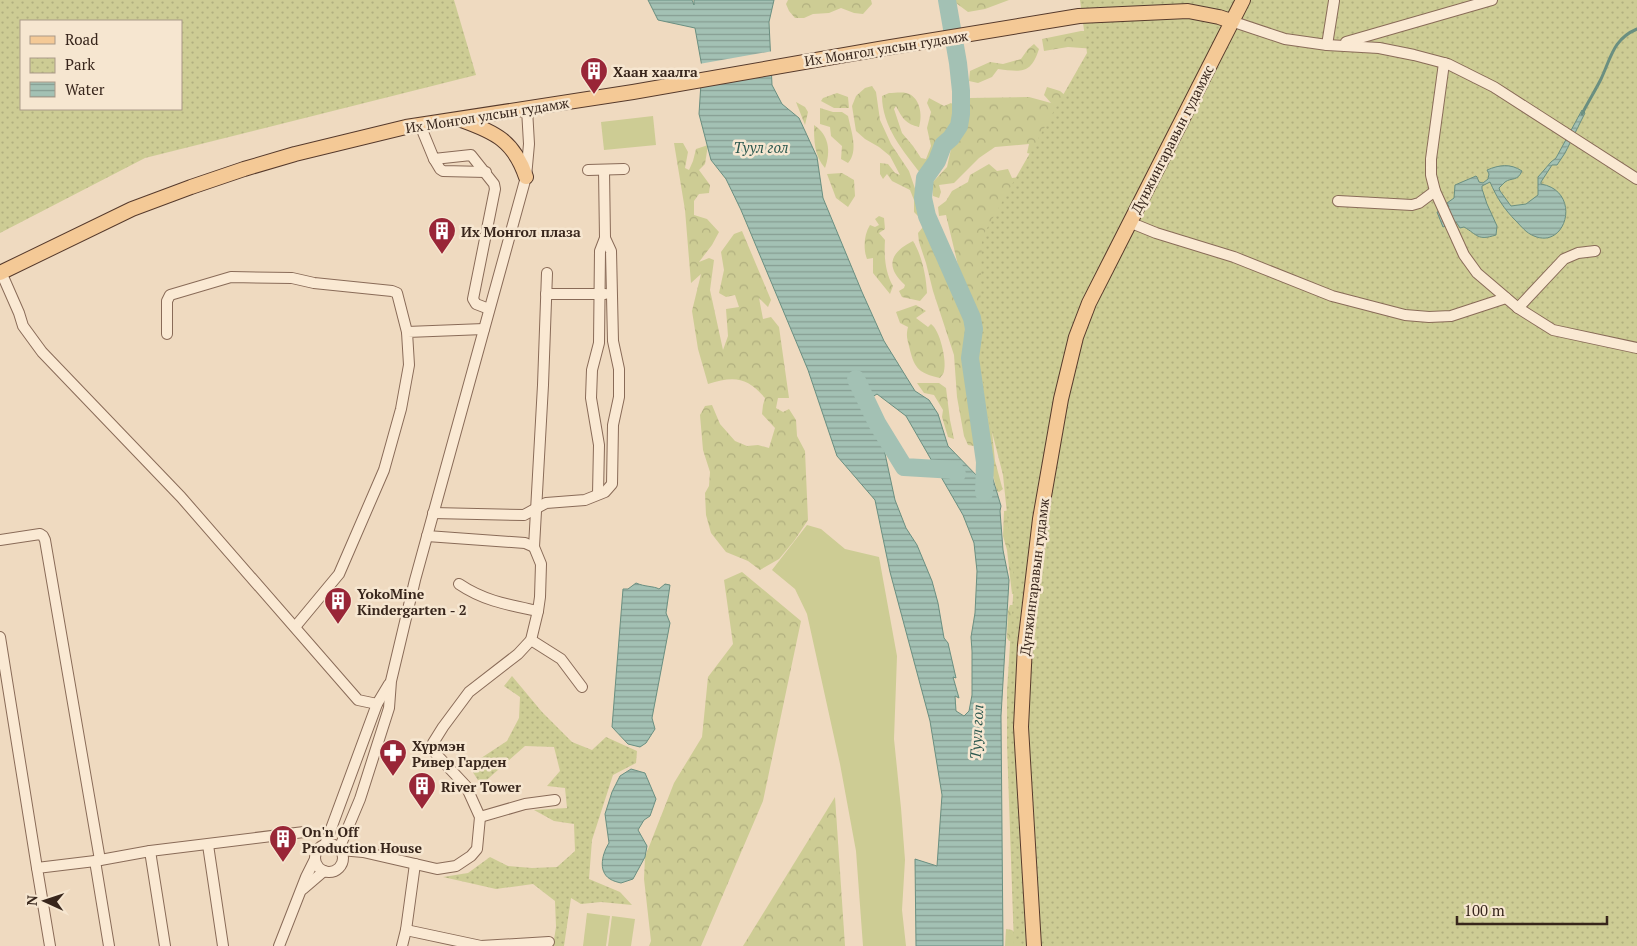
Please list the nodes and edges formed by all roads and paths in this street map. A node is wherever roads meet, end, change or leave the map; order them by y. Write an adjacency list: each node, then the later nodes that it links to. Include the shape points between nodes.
1 (1243, 0): 4 (main road)
2 (1492, 0): 5 (street)
3 (1334, 1): 5 (street)
4 (1231, 21): 5 (street, via 1284,39); 7 (main road, Их Монгол улсын гудамж, via 1188,11 1079,16); 19 (main road, Дүнжингаравын гудамжс)
5 (1331, 45): 6 (street, via 1378,48)
6 (1444, 63): 16 (street, via 1494,87); 17 (street, via 1430,166)
7 (527, 109): 8 (main road, Их Монгол улсын гудамж); 15 (street, via 529,144)
8 (458, 119): 9 (main road, Их Монгол улсын гудамж); 15 (main road, via 498,136 515,153)
9 (420, 125): 10 (street); 22 (main road, Их Монгол улсын гудамж, via 314,149 200,184 132,209)
10 (434, 159): 14 (street, via 443,171); 14 (street, via 469,154)
11 (588, 170): 12 (street)
12 (604, 170): 13 (street); 20 (street)
13 (624, 170)
14 (486, 172): 29 (street, via 495,189 473,299 476,304)
15 (526, 177): 29 (street)
16 (1637, 179)
17 (1435, 190): 18 (street, via 1412,206); 27 (street, via 1471,266)
18 (1338, 201)
19 (1129, 222): 27 (street, via 1234,257 1332,296 1405,315 1451,316); 69 (main road, Дүнжингаравын гудамж, via 1089,303 1072,353 1061,399 1034,562 1021,728)
20 (605, 238): 24 (street, via 611,251); 26 (street, via 600,251)
21 (1595, 251): 28 (street, via 1564,259)
22 (0, 272): 42 (street, via 23,326 42,352 181,497)
23 (547, 273): 25 (street)
24 (612, 293): 26 (street); 34 (street, via 619,397 613,425 612,484)
25 (546, 294): 26 (street); 35 (street)
26 (600, 294): 34 (street, via 599,343 592,370 591,398 599,445)
27 (1506, 298): 28 (street)
28 (1518, 308): 33 (street, via 1553,330)
29 (489, 309): 30 (street)
30 (484, 328): 31 (street); 36 (street)
31 (407, 332): 32 (street, via 400,298 392,290 292,278 230,277 170,295 167,301); 42 (street, via 409,364 401,409 384,470 339,574)
32 (167, 334)
33 (1637, 348)
34 (598, 494): 35 (street, via 585,500 546,503)
35 (536, 508): 36 (street, via 524,516); 39 (street)
36 (433, 514): 37 (street)
37 (427, 536): 39 (street, via 524,543); 45 (street)
38 (0, 540): 56 (street, via 40,534 45,540)
39 (534, 547): 41 (street, via 541,564)
40 (459, 584): 41 (street, via 496,602)
41 (538, 611): 44 (street)
42 (295, 627): 47 (street, via 358,700)
43 (0, 640): 58 (street)
44 (531, 640): 46 (street, via 561,659); 49 (street, via 469,692 433,743 436,754 466,786)
45 (391, 681): 47 (street); 54 (street, via 389,708)
46 (582, 687)
47 (377, 704): 52 (street)
48 (555, 800): 49 (street, via 524,804)
49 (480, 817): 57 (street, via 477,848 464,862 437,869)
50 (304, 832): 51 (street)
51 (208, 845): 53 (street); 66 (street)
52 (325, 845): 54 (street, via 333,845); 55 (street, via 317,850)
53 (150, 851): 56 (street); 65 (street)
54 (341, 853): 57 (street, via 363,852); 59 (street, via 340,867 335,871)
55 (315, 859): 59 (street, via 317,866); 60 (street)
56 (98, 860): 58 (street); 64 (street)
57 (415, 864): 61 (street)
58 (37, 868): 63 (street)
59 (324, 871): 60 (street)
60 (301, 891): 67 (street)
61 (406, 930): 62 (street, via 481,946); 68 (street)
62 (549, 942)
63 (50, 946)
64 (109, 946)
65 (165, 946)
66 (223, 946)
67 (279, 946)
68 (402, 946)
69 (1034, 946)

